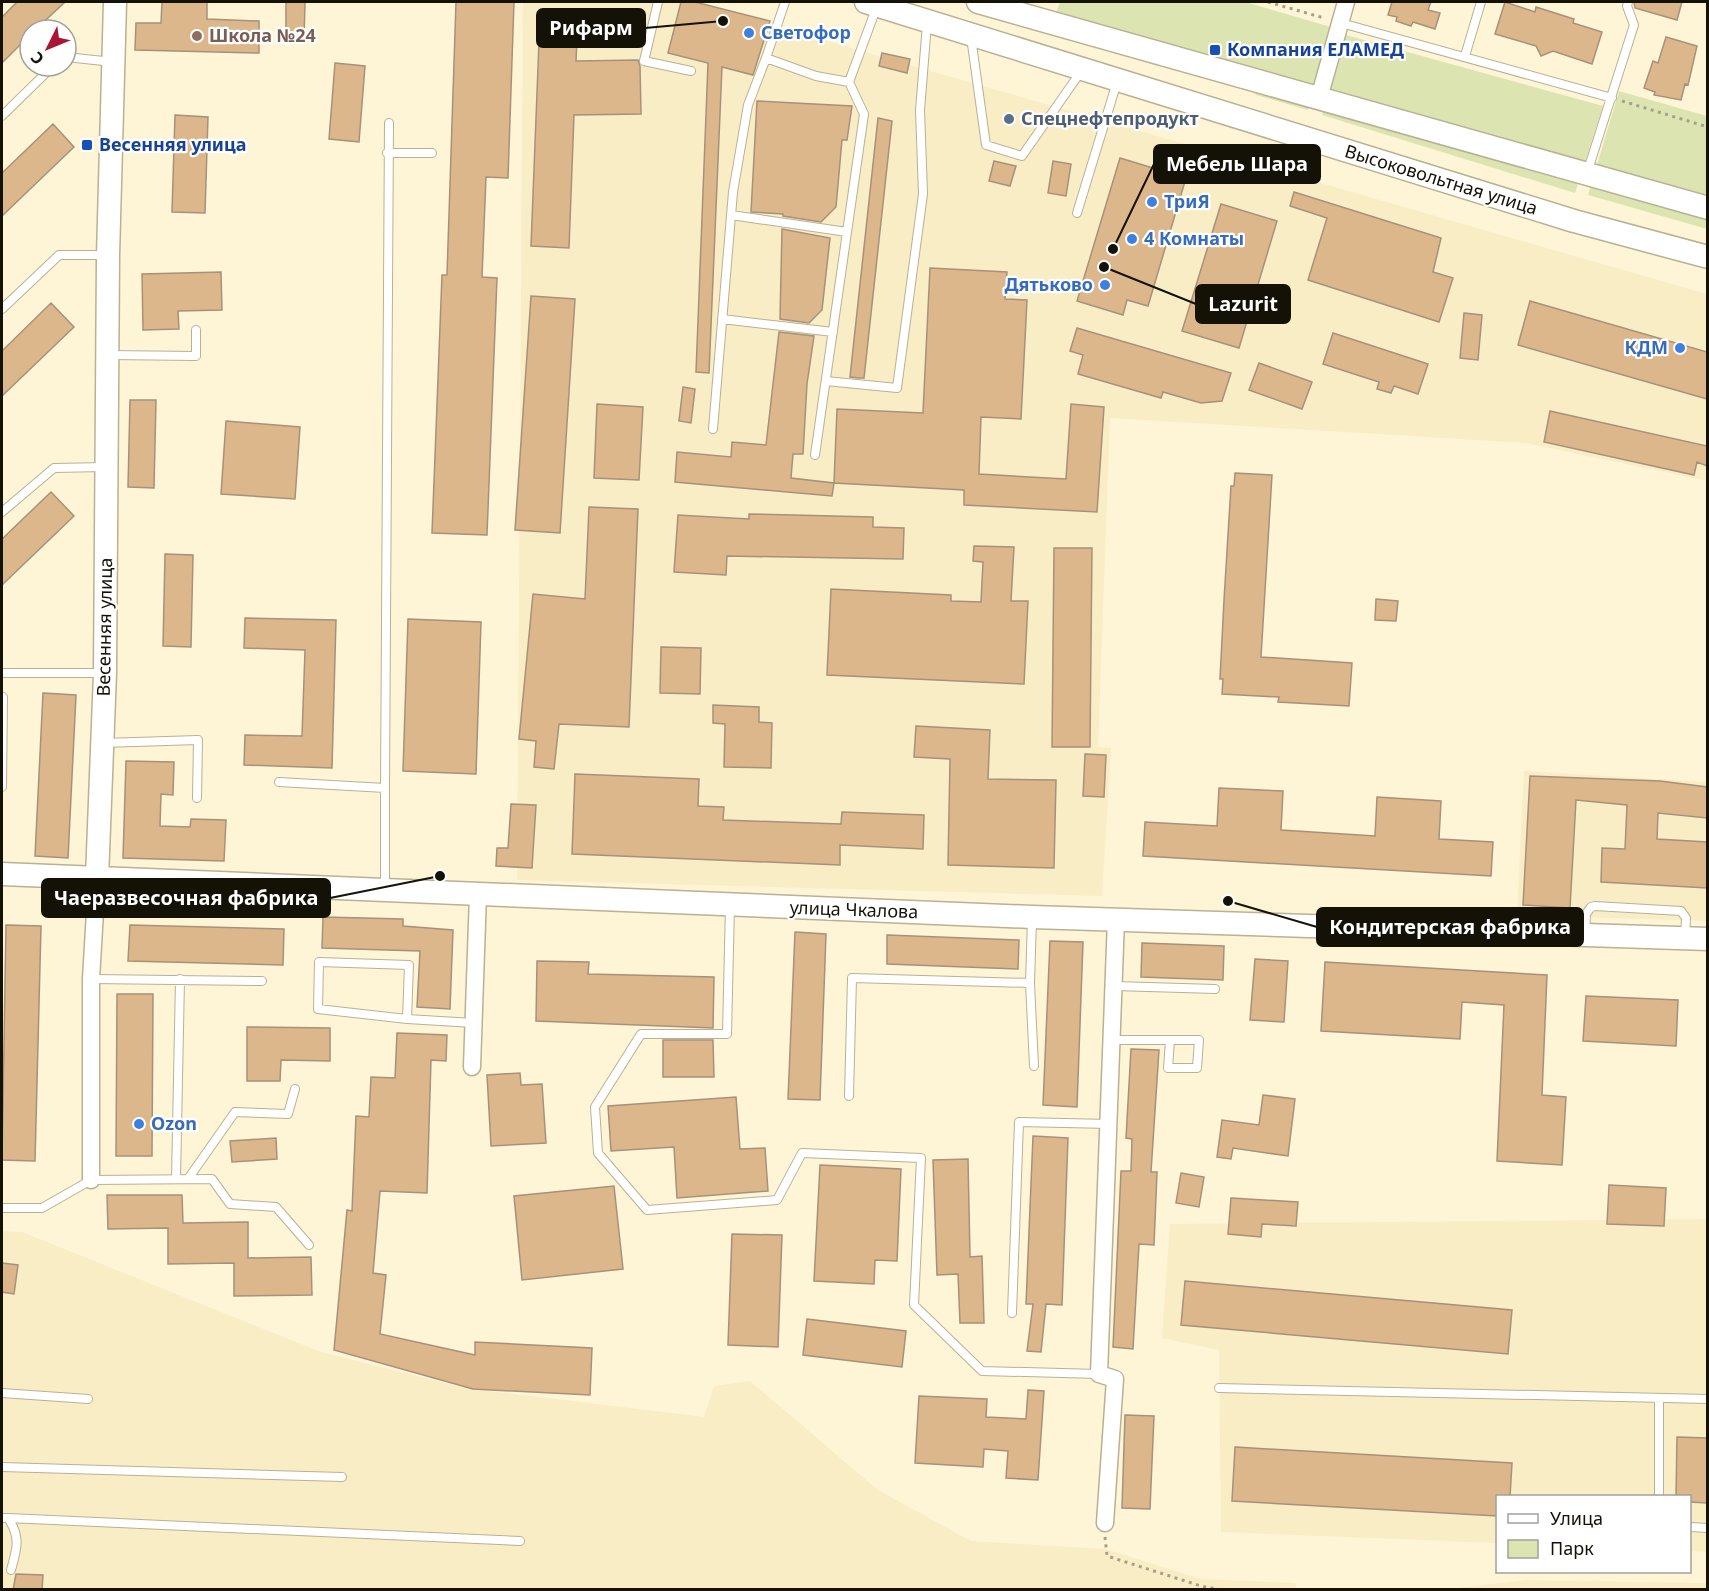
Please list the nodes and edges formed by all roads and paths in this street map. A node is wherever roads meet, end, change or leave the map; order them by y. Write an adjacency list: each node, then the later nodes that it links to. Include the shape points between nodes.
1 (115, 2): 16 (street, Весенняя улица)
2 (658, 2): 18 (lane, via 644,61)
3 (785, 2): 15 (lane)
4 (978, 2): 22 (street)
5 (1268, 2): 11 (path)
6 (1346, 2): 11 (street)
7 (1481, 2): 13 (lane)
8 (1628, 2): 23 (lane, via 1634,25)
9 (872, 3): 10 (street, Высоковольтная улица); 21 (lane)
10 (936, 23): 12 (street, Высоковольтная улица); 41 (lane, via 920,110 923,194 897,388)
11 (1341, 23): 13 (lane); 22 (street)
12 (971, 34): 17 (street, Высоковольтная улица); 17 (lane, via 986,145 1022,156)
13 (1465, 56): 23 (lane)
14 (78, 58): 16 (lane)
15 (766, 58): 21 (lane, via 816,76); 32 (lane, via 748,105)
16 (113, 62): 34 (street, Весенняя улица)
17 (1083, 68): 20 (street, Высоковольтная улица)
18 (691, 71)
19 (41, 78): 24 (lane)
20 (1118, 79): 31 (lane); 35 (street, Высоковольтная улица, via 1574,221)
21 (849, 82): 33 (lane, via 864,114)
22 (1319, 98): 29 (street)
23 (1611, 98): 26 (path); 29 (lane)
24 (2, 116)
25 (389, 123): 27 (lane)
26 (1707, 127)
27 (387, 153): 28 (lane); 52 (lane)
28 (432, 153)
29 (1587, 174): 30 (street)
30 (1707, 208)
31 (1077, 213)
32 (731, 215): 33 (lane); 37 (lane)
33 (847, 232): 39 (lane)
34 (108, 255): 36 (lane, via 59,255); 40 (street, Весенняя улица)
35 (1707, 257)
36 (2, 309)
37 (722, 319): 39 (lane); 42 (lane)
38 (196, 330): 40 (lane, via 196,356)
39 (833, 332): 41 (lane)
40 (106, 355): 44 (street, Весенняя улица)
41 (826, 381): 43 (lane)
42 (713, 429)
43 (815, 455)
44 (107, 467): 45 (lane, via 54,468); 47 (street, Весенняя улица)
45 (2, 512)
46 (4, 673): 47 (lane)
47 (105, 673): 49 (street, Весенняя улица)
48 (3, 696): 51 (lane)
49 (103, 743): 53 (lane, via 198,740); 55 (street, Весенняя улица)
50 (279, 782): 52 (lane)
51 (2, 788)
52 (385, 788): 56 (lane)
53 (197, 798)
54 (2, 874): 55 (street, улица Чкалова)
55 (96, 878): 56 (street, улица Чкалова); 64 (street, Весенняя улица)
56 (385, 890): 57 (street, улица Чкалова)
57 (478, 894): 58 (street, улица Чкалова); 71 (street)
58 (730, 905): 59 (street, улица Чкалова); 85 (lane, via 727,1034 640,1034 595,1107 598,1153 647,1210 777,1200 802,1153 921,1158 914,1305 982,1371)
59 (1032, 917): 60 (street, улица Чкалова); 67 (lane)
60 (1116, 920): 61 (street, улица Чкалова); 68 (street)
61 (1585, 936): 62 (street, улица Чкалова); 62 (lane, via 1586,914 1595,906 1681,911 1686,918)
62 (1685, 938): 63 (street, улица Чкалова)
63 (1707, 939)
64 (91, 979): 65 (lane); 81 (street, Весенняя улица)
65 (180, 979): 66 (lane); 79 (lane)
66 (262, 981)
67 (1030, 983): 74 (lane); 77 (lane, via 852,978)
68 (1114, 986): 69 (lane); 72 (street)
69 (1215, 989)
70 (407, 1019): 70 (lane, via 318,1009 319,962 409,965); 71 (lane)
71 (474, 1023): 75 (street)
72 (1113, 1040): 73 (lane); 78 (street)
73 (1170, 1040): 73 (lane, via 1199,1040 1197,1068 1168,1068)
74 (1034, 1066)
75 (472, 1067)
76 (296, 1089): 80 (lane, via 288,1114 235,1112)
77 (849, 1096)
78 (1110, 1124): 84 (lane, via 1019,1122); 85 (street)
79 (176, 1179): 80 (lane); 81 (lane)
80 (188, 1179): 83 (lane, via 212,1179 230,1204 276,1207)
81 (91, 1180): 82 (lane, via 42,1208)
82 (2, 1209)
83 (309, 1245)
84 (1012, 1313)
85 (1099, 1374): 95 (street, via 1115,1379)
86 (1220, 1388): 89 (lane)
87 (2, 1393): 88 (lane)
88 (88, 1399)
89 (1659, 1399): 90 (lane); 93 (lane)
90 (1707, 1400)
91 (2, 1467): 92 (lane)
92 (342, 1477)
93 (1659, 1495)
94 (5, 1518): 98 (lane); 99 (lane, via 16,1531)
95 (1105, 1523): 100 (path, via 1107,1556)
96 (1691, 1527): 97 (lane)
97 (1707, 1528)
98 (520, 1540)
99 (11, 1570)
100 (1222, 1590)

